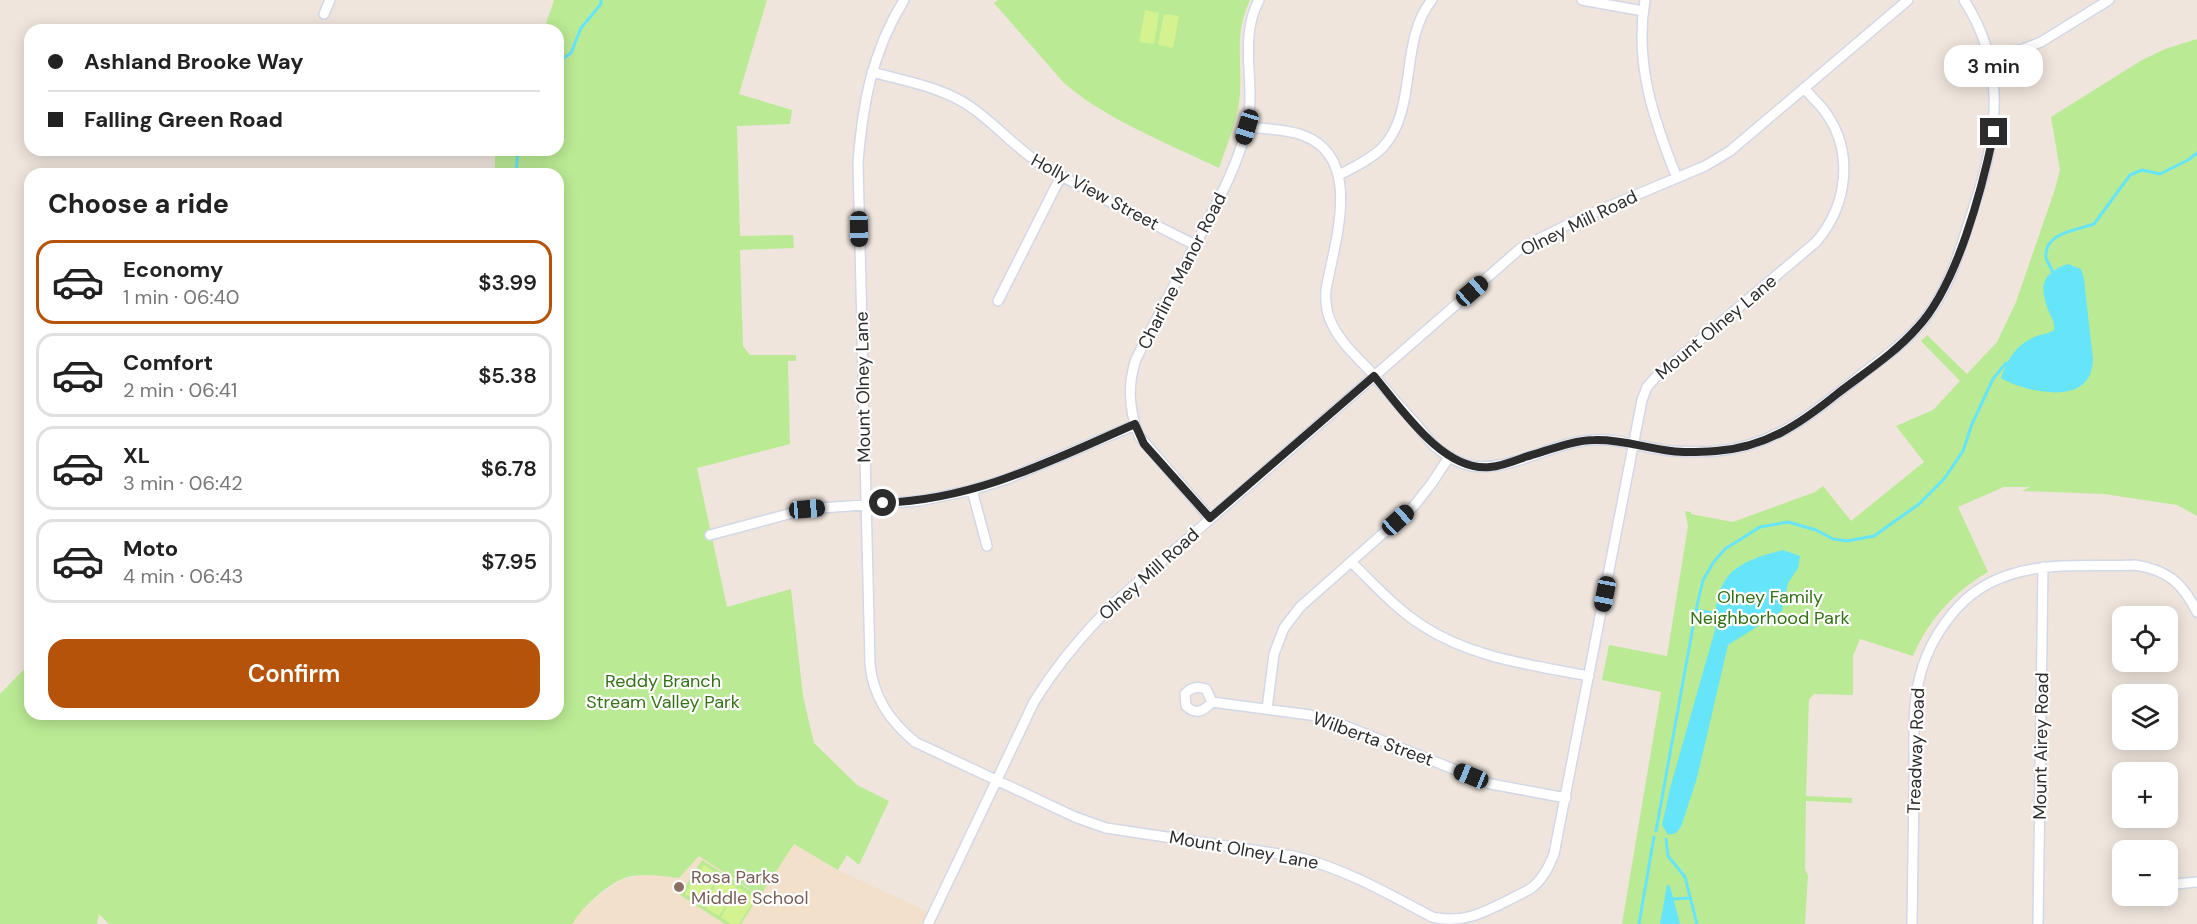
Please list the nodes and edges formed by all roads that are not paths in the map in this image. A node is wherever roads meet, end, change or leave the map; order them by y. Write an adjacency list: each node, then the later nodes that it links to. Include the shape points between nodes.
1 (330, 0): 11 (street)
2 (904, 0): 13 (street, Mount Olney Lane)
3 (1259, 0): 15 (street, Charline Manor Road, via 1248,42 1251,100)
4 (1432, 0): 16 (street, via 1417,26 1402,110 1393,134 1371,158)
5 (1582, 0): 10 (street)
6 (1645, 0): 10 (street)
7 (1908, 0): 14 (street, Olney Mill Road)
8 (1964, 0): 12 (street)
9 (2109, 0): 12 (street, via 2041,42)
10 (1643, 11): 18 (street, via 1642,53 1647,91)
11 (324, 14)
12 (1990, 57): 23 (street, via 1994,132 1986,168 1953,270 1919,327 1802,422 1765,440 1716,451 1672,451)
13 (872, 72): 17 (street, Holly View Street, via 962,101 1027,155); 26 (street, Mount Olney Lane, via 862,112 858,162)
14 (1804, 88): 18 (street, Olney Mill Road, via 1730,151); 23 (street, Mount Olney Lane, via 1832,123 1841,146 1845,169 1836,212 1816,242 1647,387)
15 (1247, 127): 16 (street, via 1309,138 1327,152); 19 (street, Charline Manor Road, via 1236,165)
16 (1339, 175): 21 (street, via 1341,204 1325,302 1334,329)
17 (1061, 176): 19 (street, Holly View Street); 20 (street)
18 (1677, 178): 21 (street, Olney Mill Road, via 1521,248)
19 (1195, 245): 22 (street, Charline Manor Road, via 1132,370 1129,393)
20 (998, 301)
21 (1374, 376): 24 (street); 27 (street, Olney Mill Road)
22 (1135, 424): 25 (street); 27 (street, Charline Manor Road, via 1144,444)
23 (1634, 443): 24 (street, via 1588,440 1490,467 1469,466); 33 (street, Mount Olney Lane)
24 (1449, 457): 30 (street, via 1414,506)
25 (972, 490): 26 (street, via 919,501); 29 (street)
26 (865, 504): 28 (street, via 807,509); 36 (street, Mount Olney Lane, via 871,677 884,710 915,741)
27 (1210, 518): 36 (street, Olney Mill Road, via 1114,603 1049,677)
28 (710, 535)
29 (987, 546)
30 (1351, 562): 33 (street, via 1400,609 1446,639 1491,657); 35 (street, via 1300,607 1284,628 1274,654)
31 (2043, 567): 32 (street, Treadway Road, via 2151,568 2165,573 2182,587); 41 (street, Treadway Road, via 2010,574 1974,593 1939,630 1926,655 1916,695); 42 (street, Mount Airey Road)
32 (2197, 612)
33 (1589, 676): 37 (street, Mount Olney Lane)
34 (1212, 702): 35 (street, Wilberta Street)
35 (1267, 709): 37 (street, Wilberta Street, via 1333,721 1491,784)
36 (996, 780): 37 (street, Mount Olney Lane, via 1107,828 1321,862 1442,920 1480,915 1533,887 1548,870 1554,854); 40 (street, Olney Mill Road)
37 (1566, 798)
38 (2197, 882): 39 (street)
39 (2178, 884)
40 (928, 924)
41 (1912, 924)
42 (2038, 924)

